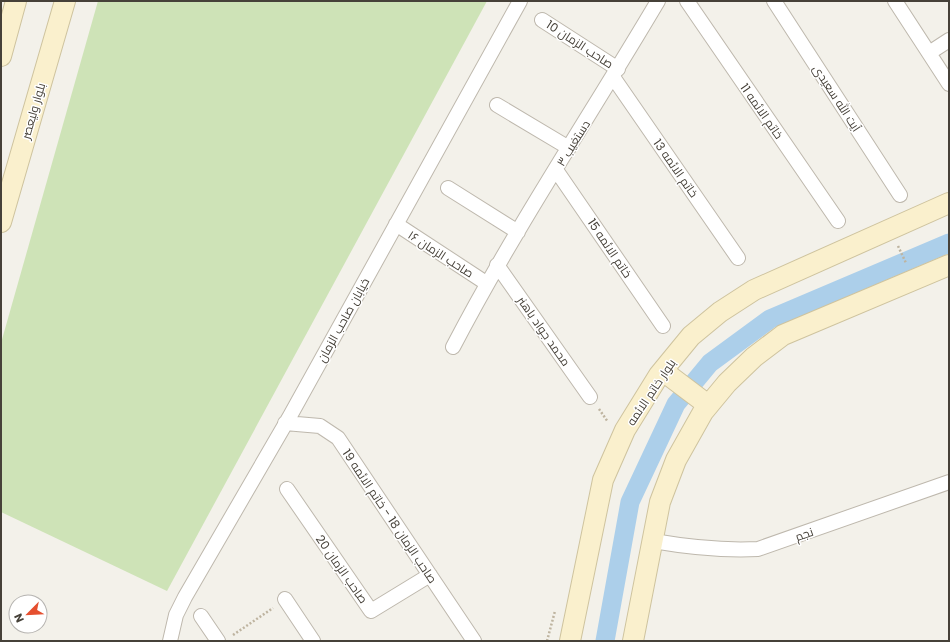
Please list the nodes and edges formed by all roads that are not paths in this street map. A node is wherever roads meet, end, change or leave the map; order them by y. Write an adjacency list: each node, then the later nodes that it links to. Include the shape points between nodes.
1 (16, 1): 11 (main road)
2 (65, 1): 20 (main road, بلوار ولیعصر)
3 (520, 1): 22 (street, خیابان صاحب الزمان)
4 (658, 1): 12 (street, دستغیب ۳)
5 (686, 1): 21 (street, خاتم الائمه 11)
6 (774, 1): 18 (street, آیت الله سعیدی)
7 (895, 1): 10 (street)
8 (542, 20): 12 (street, صاحب الزمان 10)
9 (949, 40): 10 (street)
10 (929, 53): 13 (street)
11 (1, 56)
12 (616, 73): 15 (street, دستغیب ۳); 24 (street, خاتم الائمه 13)
13 (949, 84)
14 (497, 105): 15 (street)
15 (569, 148): 16 (street, دستغیب ۳)
16 (556, 170): 23 (street, دستغیب ۳); 28 (street, خاتم الائمه 15)
17 (448, 188): 23 (street)
18 (900, 195)
19 (949, 203): 30 (main road, بلوار خاتم الائمه, via 754,290 720,312 691,336)
20 (1, 222)
21 (838, 222)
22 (396, 224): 27 (street, صاحب الزمان ۱۶); 33 (street, خیابان صاحب الزمان)
23 (518, 232): 25 (street, دستغیب ۳)
24 (738, 258)
25 (497, 265): 27 (street, دستغیب ۳); 31 (street, محمد جواد باهنر)
26 (949, 265): 32 (main road, via 783,335 754,357)
27 (486, 283): 29 (street, دستغیب ۳)
28 (663, 326)
29 (453, 347)
30 (663, 371): 32 (main road); 44 (main road, بلوار خاتم الائمه, via 625,430 603,480)
31 (590, 397)
32 (708, 405): 36 (main road, via 676,460 660,502)
33 (285, 423): 37 (street, صاحب الزمان 18 - خاتم الائمه 19, via 320,426 338,438); 41 (street, خیابان صاحب الزمان, via 185,597 176,615)
34 (949, 482): 36 (street, نجم, via 758,550 691,548)
35 (287, 489): 37 (street, صاحب الزمان 20, via 371,611)
36 (653, 541): 45 (main road)
37 (430, 575): 43 (street, صاحب الزمان 18 - خاتم الائمه 19)
38 (285, 599): 42 (street)
39 (201, 616): 40 (street)
40 (224, 639)
41 (170, 641)
42 (314, 641)
43 (474, 641)
44 (570, 641)
45 (633, 641)

